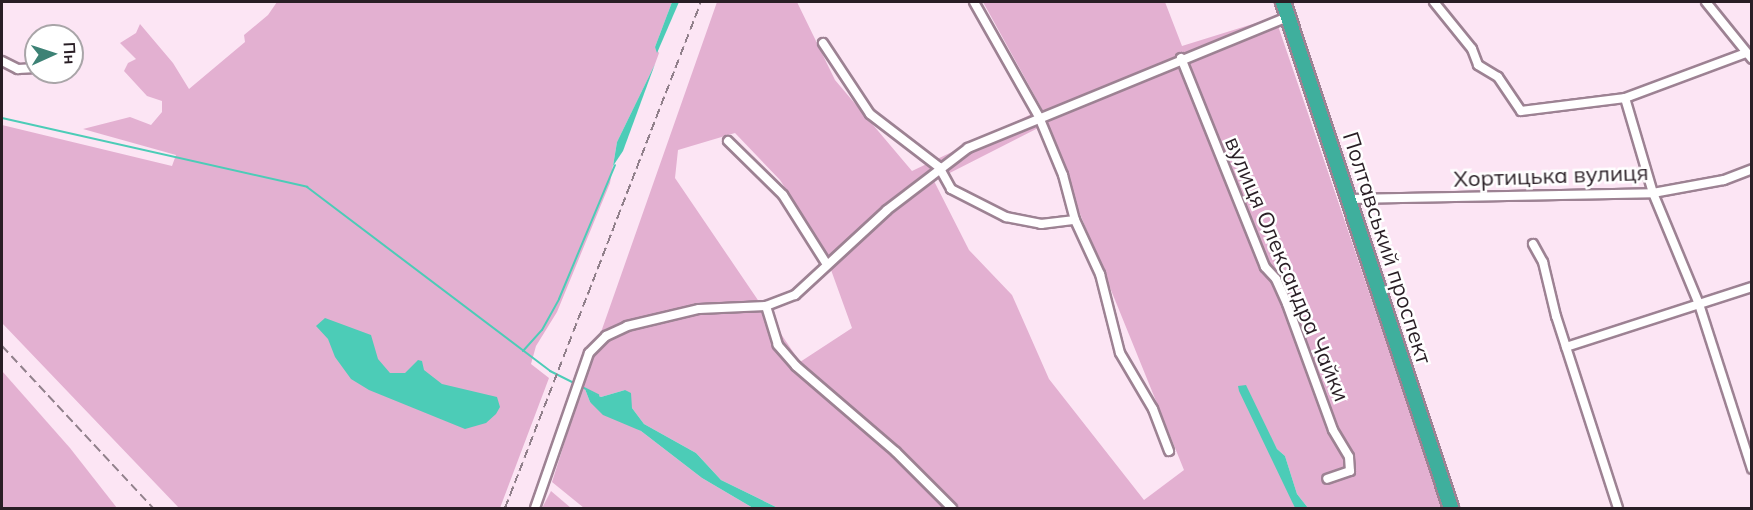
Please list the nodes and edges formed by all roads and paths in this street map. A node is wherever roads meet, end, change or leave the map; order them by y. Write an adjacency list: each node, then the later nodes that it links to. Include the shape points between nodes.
1 (974, 2): 12 (street)
2 (1283, 2): 5 (highway, Полтавський проспект)
3 (1434, 2): 11 (street, via 1472,49 1478,65 1498,77 1521,111)
4 (1706, 2): 7 (street)
5 (1288, 17): 8 (street); 17 (highway, Полтавський проспект)
6 (823, 43): 14 (street, via 870,114)
7 (1749, 56): 11 (street)
8 (1181, 58): 12 (street); 27 (street, вулиця Олександра Чайки, via 1265,267 1276,279 1287,304 1333,430 1349,457 1350,471)
9 (2, 61): 10 (street)
10 (24, 70)
11 (1625, 98): 16 (street)
12 (1039, 117): 14 (street, via 968,148); 18 (street)
13 (728, 141): 20 (street, via 783,195)
14 (939, 167): 18 (street, via 951,189 1006,217 1041,224); 20 (street)
15 (1752, 169): 16 (street, Хортицька вулиця, via 1724,180)
16 (1653, 193): 17 (street, Хортицька вулиця); 22 (street)
17 (1349, 199): 30 (highway, Полтавський проспект)
18 (1076, 220): 25 (street, via 1100,274 1120,353 1153,409)
19 (1533, 244): 24 (street, via 1543,262)
20 (826, 263): 23 (street, via 795,296)
21 (1752, 287): 22 (street)
22 (1699, 304): 24 (street); 26 (street)
23 (766, 306): 28 (street, via 699,309 606,336 589,353); 29 (street, via 778,345 796,366 896,452)
24 (1566, 346): 31 (street)
25 (1169, 451)
26 (1752, 469)
27 (1328, 479)
28 (535, 508)
29 (952, 508)
30 (1451, 508)
31 (1618, 508)

